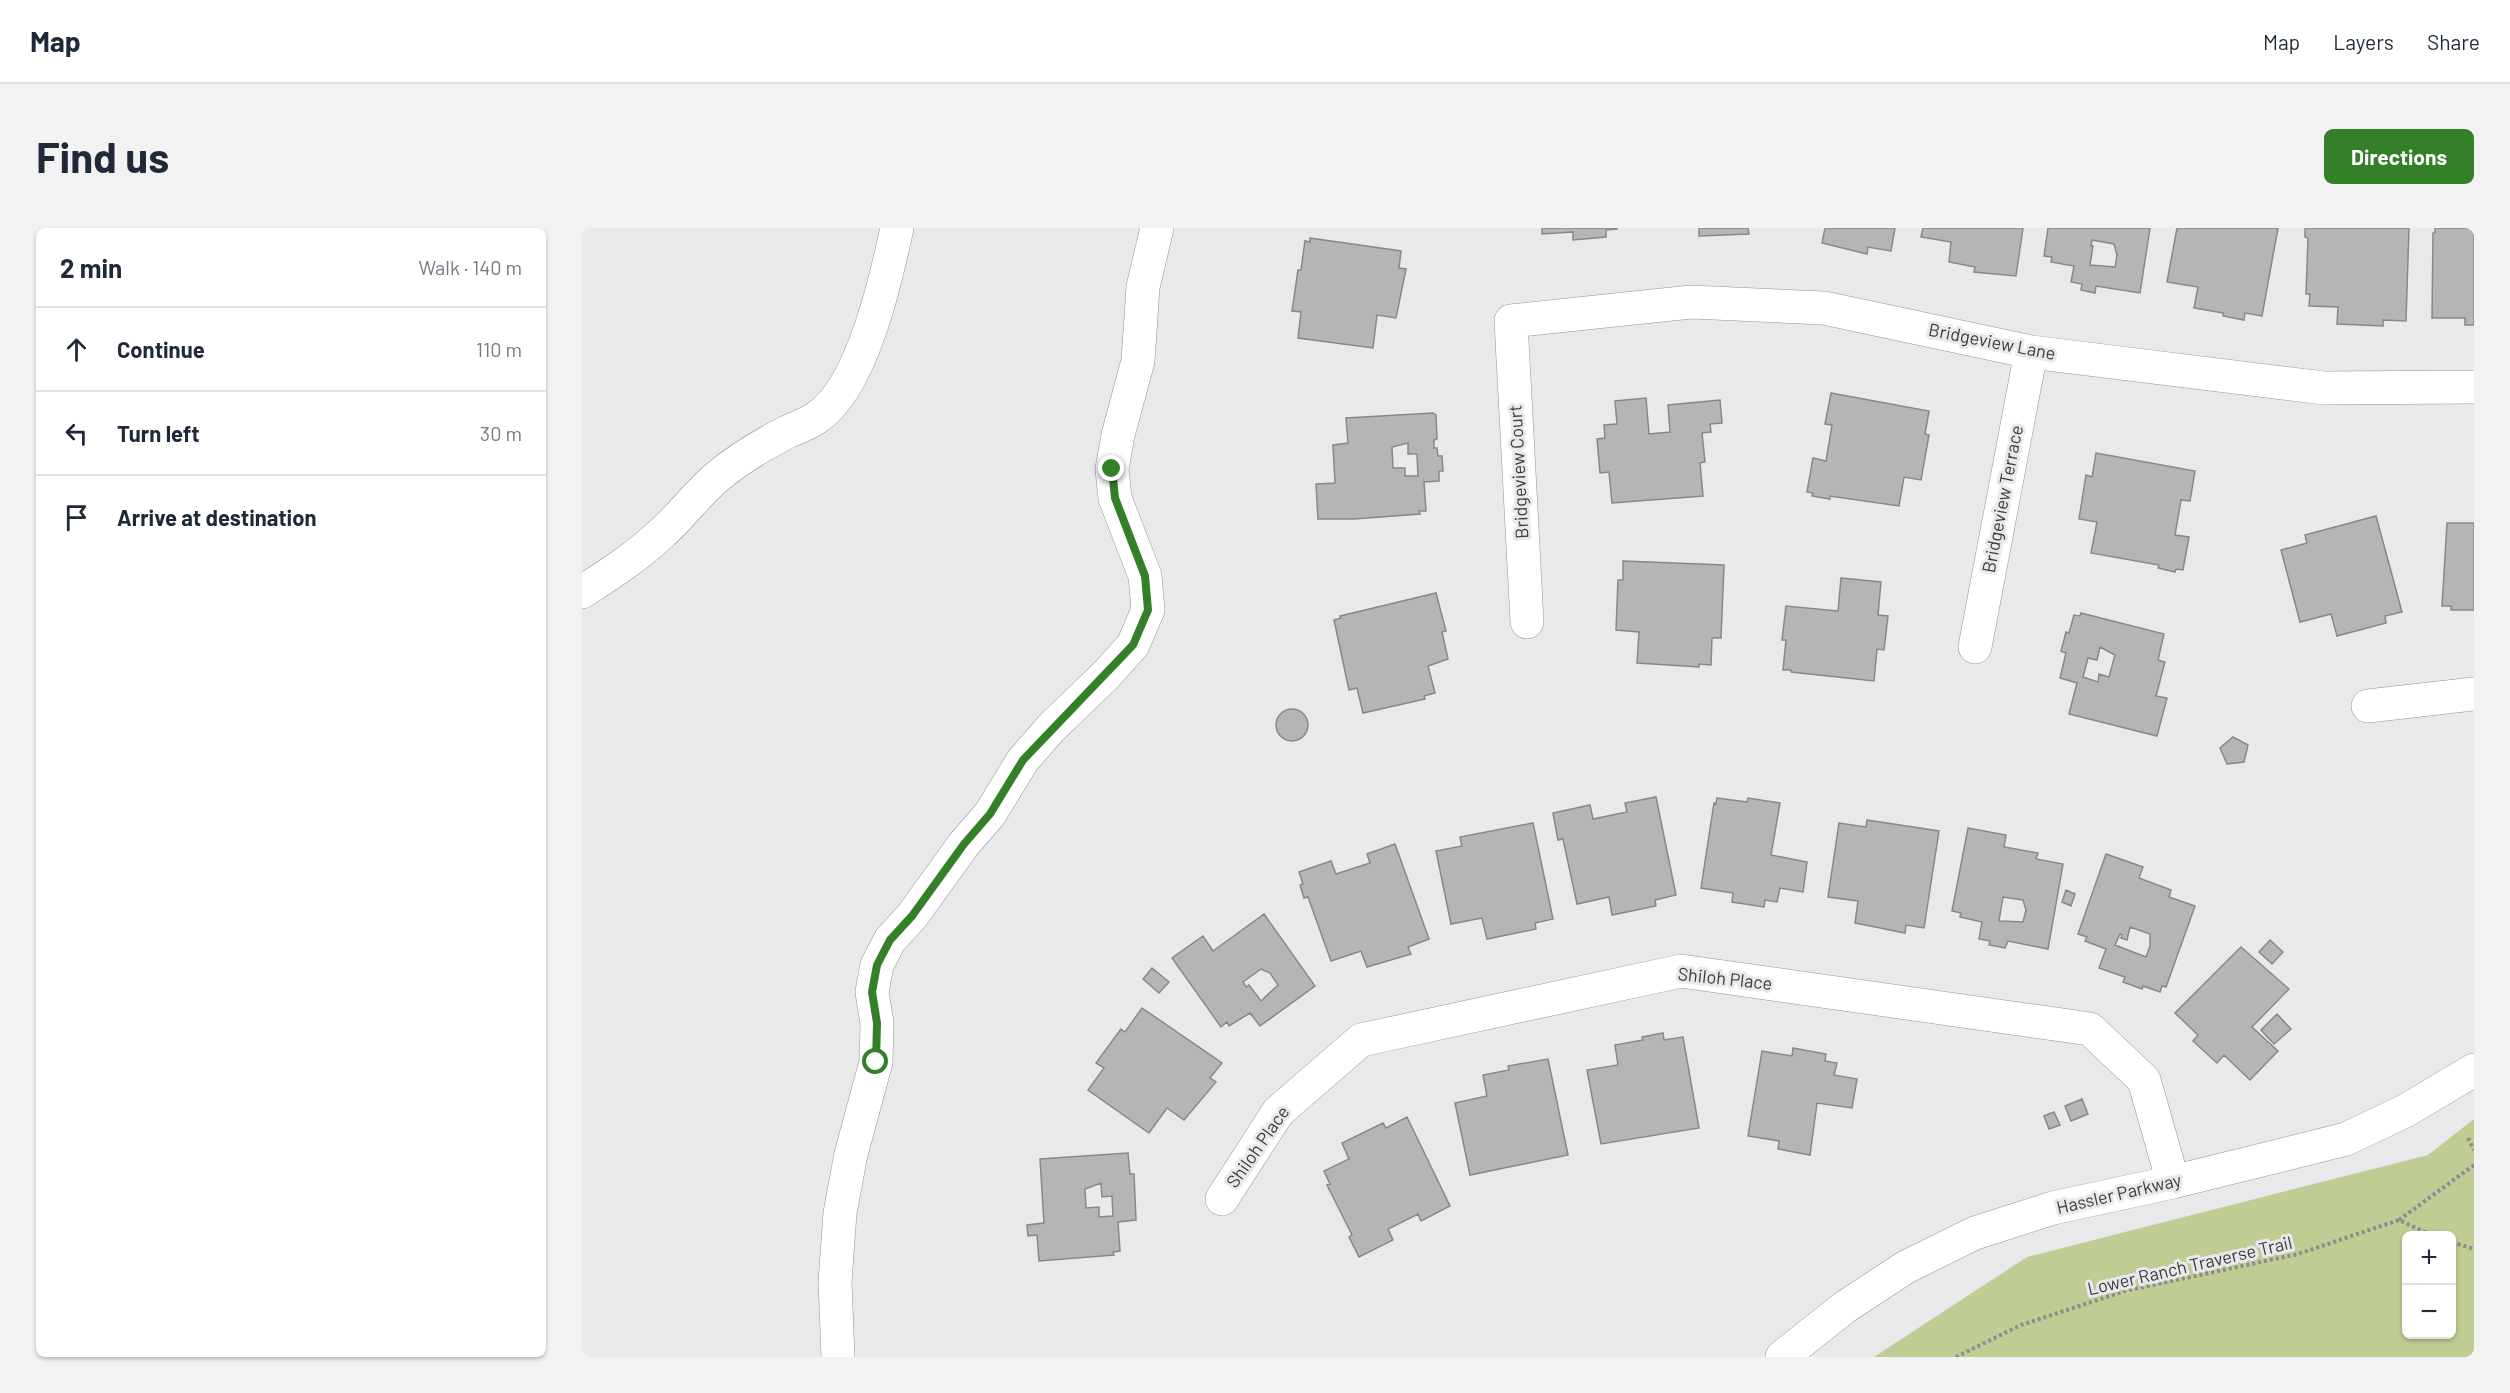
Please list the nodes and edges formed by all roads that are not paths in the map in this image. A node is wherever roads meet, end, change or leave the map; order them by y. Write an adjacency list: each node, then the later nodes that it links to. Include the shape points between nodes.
1 (897, 228): 6 (street, via 863,347 829,406 816,418 744,456 716,477 662,534)
2 (1157, 228): 14 (street, via 1143,287 1138,361 1112,469 1115,498 1145,576 1148,610 1133,645 1023,760 990,814 890,940 877,965 872,992 877,1023 876,1062 850,1154 840,1213 835,1282)
3 (1511, 321): 4 (street, Bridgeview Lane, via 1691,302 1824,308); 7 (street, Bridgeview Court)
4 (2031, 352): 5 (street, Bridgeview Lane, via 2324,388); 8 (street, Bridgeview Terrace)
5 (2474, 387)
6 (582, 592)
7 (1527, 622)
8 (1975, 647)
9 (2474, 693): 10 (street)
10 (2368, 706)
11 (2474, 1070): 12 (street, Hassler Parkway, via 2405,1111 2346,1139)
12 (2173, 1182): 13 (street, Shiloh Place, via 2144,1080 2090,1029 1681,971 1361,1040 1278,1112); 15 (street, Hassler Parkway, via 2053,1208 1976,1233 1906,1267 1845,1307)
13 (1222, 1199)
14 (838, 1357)
15 (1782, 1357)

